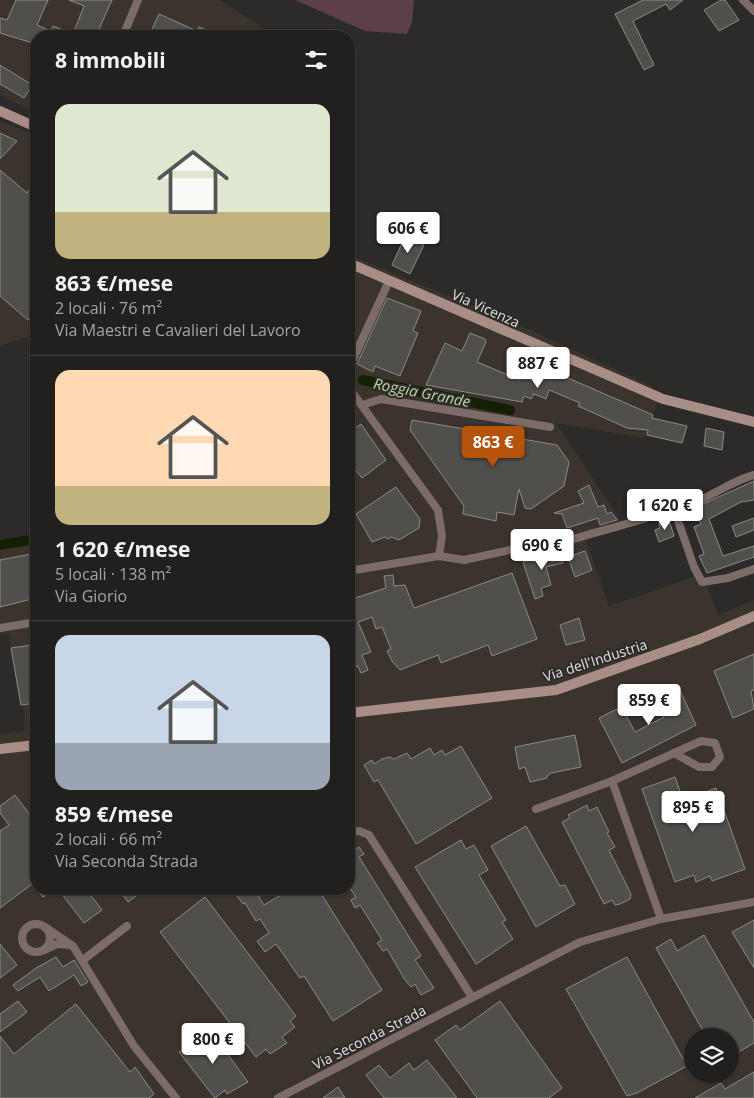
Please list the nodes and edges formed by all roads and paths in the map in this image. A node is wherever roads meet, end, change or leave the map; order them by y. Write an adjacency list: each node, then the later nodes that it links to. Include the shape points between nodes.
1 (138, 0): 4 (street)
2 (743, 0): 3 (street)
3 (754, 11)
4 (126, 30)
5 (0, 111): 6 (street)
6 (30, 124)
7 (355, 266): 8 (street, Via Vicenza)
8 (389, 280): 9 (street); 12 (street, Via Vicenza, via 663,399)
9 (355, 355)
10 (355, 396): 11 (street)
11 (362, 405): 13 (street, via 381,399); 16 (street, via 438,510 442,536)
12 (754, 422)
13 (550, 428)
14 (754, 475): 15 (street)
15 (674, 509): 16 (street, via 560,543 542,542 464,560); 17 (street, via 702,582)
16 (438, 556): 18 (street)
17 (754, 569)
18 (355, 570)
19 (754, 616): 22 (street, Via dell'Industria, via 700,639 556,690)
20 (30, 623): 21 (street)
21 (0, 628)
22 (355, 712)
23 (30, 746): 24 (street)
24 (0, 749)
25 (674, 754): 25 (street, via 699,767 708,768 720,757 715,743 706,740); 26 (street)
26 (612, 780): 27 (street); 30 (street)
27 (536, 809)
28 (355, 831): 36 (street, via 369,835)
29 (754, 902): 30 (street, Via Seconda Strada)
30 (661, 919): 36 (street, Via Seconda Strada, via 580,942)
31 (127, 926): 35 (street)
32 (45, 927): 33 (street); 34 (street, via 50,940); 34 (street, via 31,924 22,934 25,947 33,952)
33 (73, 946): 34 (street, via 57,944); 35 (street)
34 (42, 950)
35 (83, 960): 37 (street, via 134,1046)
36 (472, 998): 38 (street, Via Seconda Strada)
37 (176, 1098)
38 (278, 1098)

